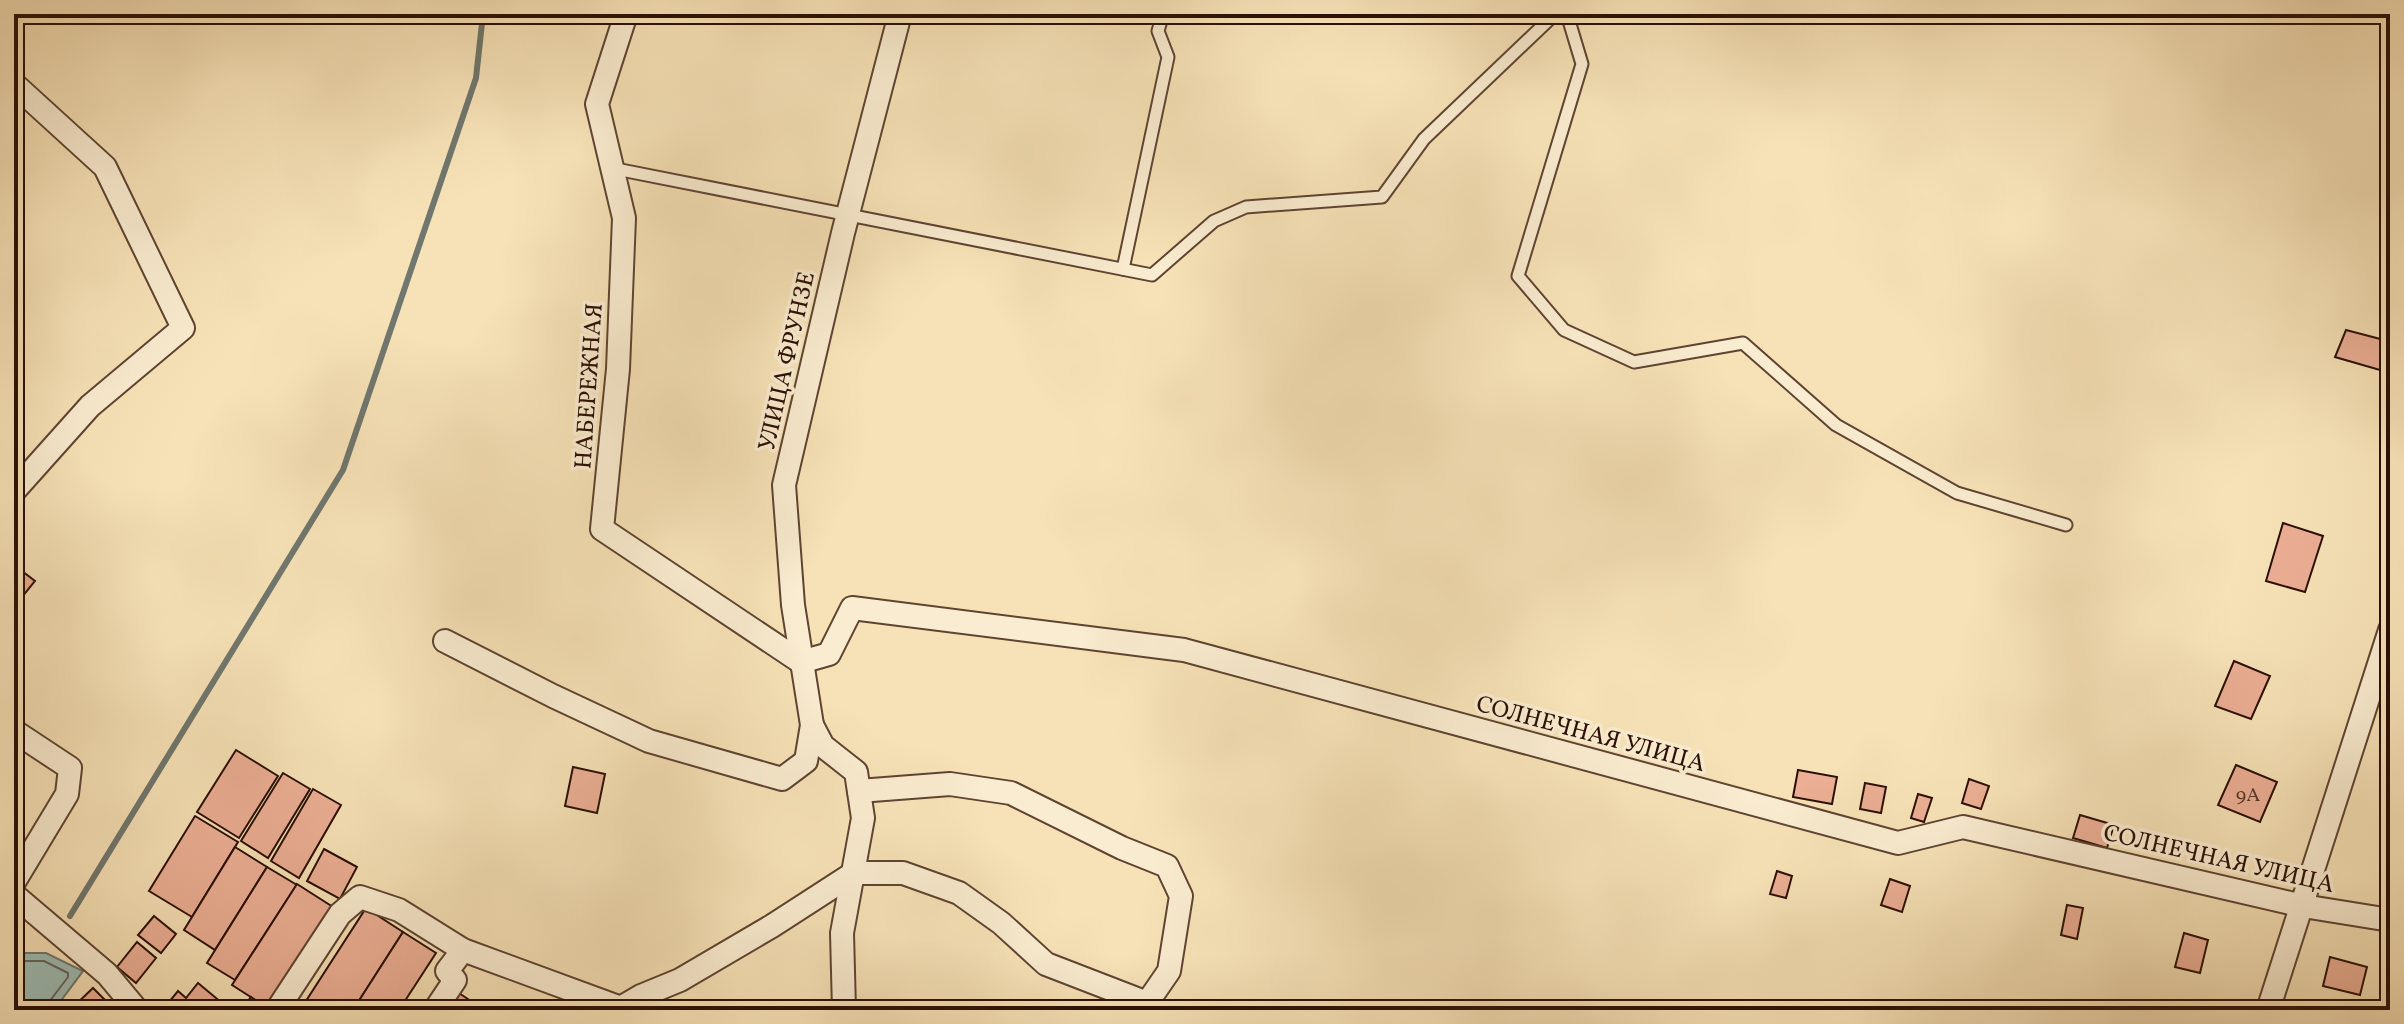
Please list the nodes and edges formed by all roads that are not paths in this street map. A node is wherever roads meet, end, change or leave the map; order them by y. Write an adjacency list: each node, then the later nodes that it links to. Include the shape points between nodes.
1 (626, 14): 7 (street, НАБЕРЕЖНАЯ, via 597,104)
2 (900, 14): 8 (street, УЛИЦА ФРУНЗЕ)
3 (1163, 14): 9 (lane, via 1158,31 1168,57)
4 (1555, 14): 9 (lane, via 1424,139 1382,197 1246,207 1214,221 1152,275)
5 (1567, 14): 11 (lane, via 1582,64 1518,276 1564,330 1634,362 1743,343 1836,425 1957,493)
6 (14, 84): 10 (street, via 105,167 183,328 90,406)
7 (611, 168): 8 (lane); 14 (street, НАБЕРЕЖНАЯ, via 624,218 618,369 602,529)
8 (848, 215): 9 (lane); 14 (street, УЛИЦА ФРУНЗЕ, via 784,485)
9 (1123, 269)
10 (14, 491)
11 (2066, 525)
12 (2390, 630): 21 (street)
13 (445, 641): 15 (street, via 649,741 782,779 806,761)
14 (801, 662): 15 (street, УЛИЦА ФРУНЗЕ); 21 (street, СОЛНЕЧНАЯ УЛИЦА, via 829,654 852,608 1184,650 1898,843 1963,827)
15 (812, 725): 17 (street, via 823,746 856,772)
16 (14, 731): 19 (street, via 70,768 67,794)
17 (859, 791): 18 (street, via 863,818); 24 (street, via 950,784 1011,793 1167,866 1181,896 1169,971)
18 (854, 873): 24 (street, via 903,873 959,893 1046,964); 25 (street, via 680,980); 29 (street, via 842,933)
19 (14, 882)
20 (14, 895): 26 (street, via 107,974)
21 (2303, 906): 22 (street, СОЛНЕЧНАЯ УЛИЦА); 30 (street)
22 (2390, 920)
23 (463, 950): 25 (street); 27 (street, via 399,910 360,897 340,914); 28 (street, via 447,971 455,980)
24 (1147, 1007)
25 (619, 1009)
26 (137, 1010)
27 (277, 1010)
28 (435, 1010)
29 (844, 1010)
30 (2268, 1010)

